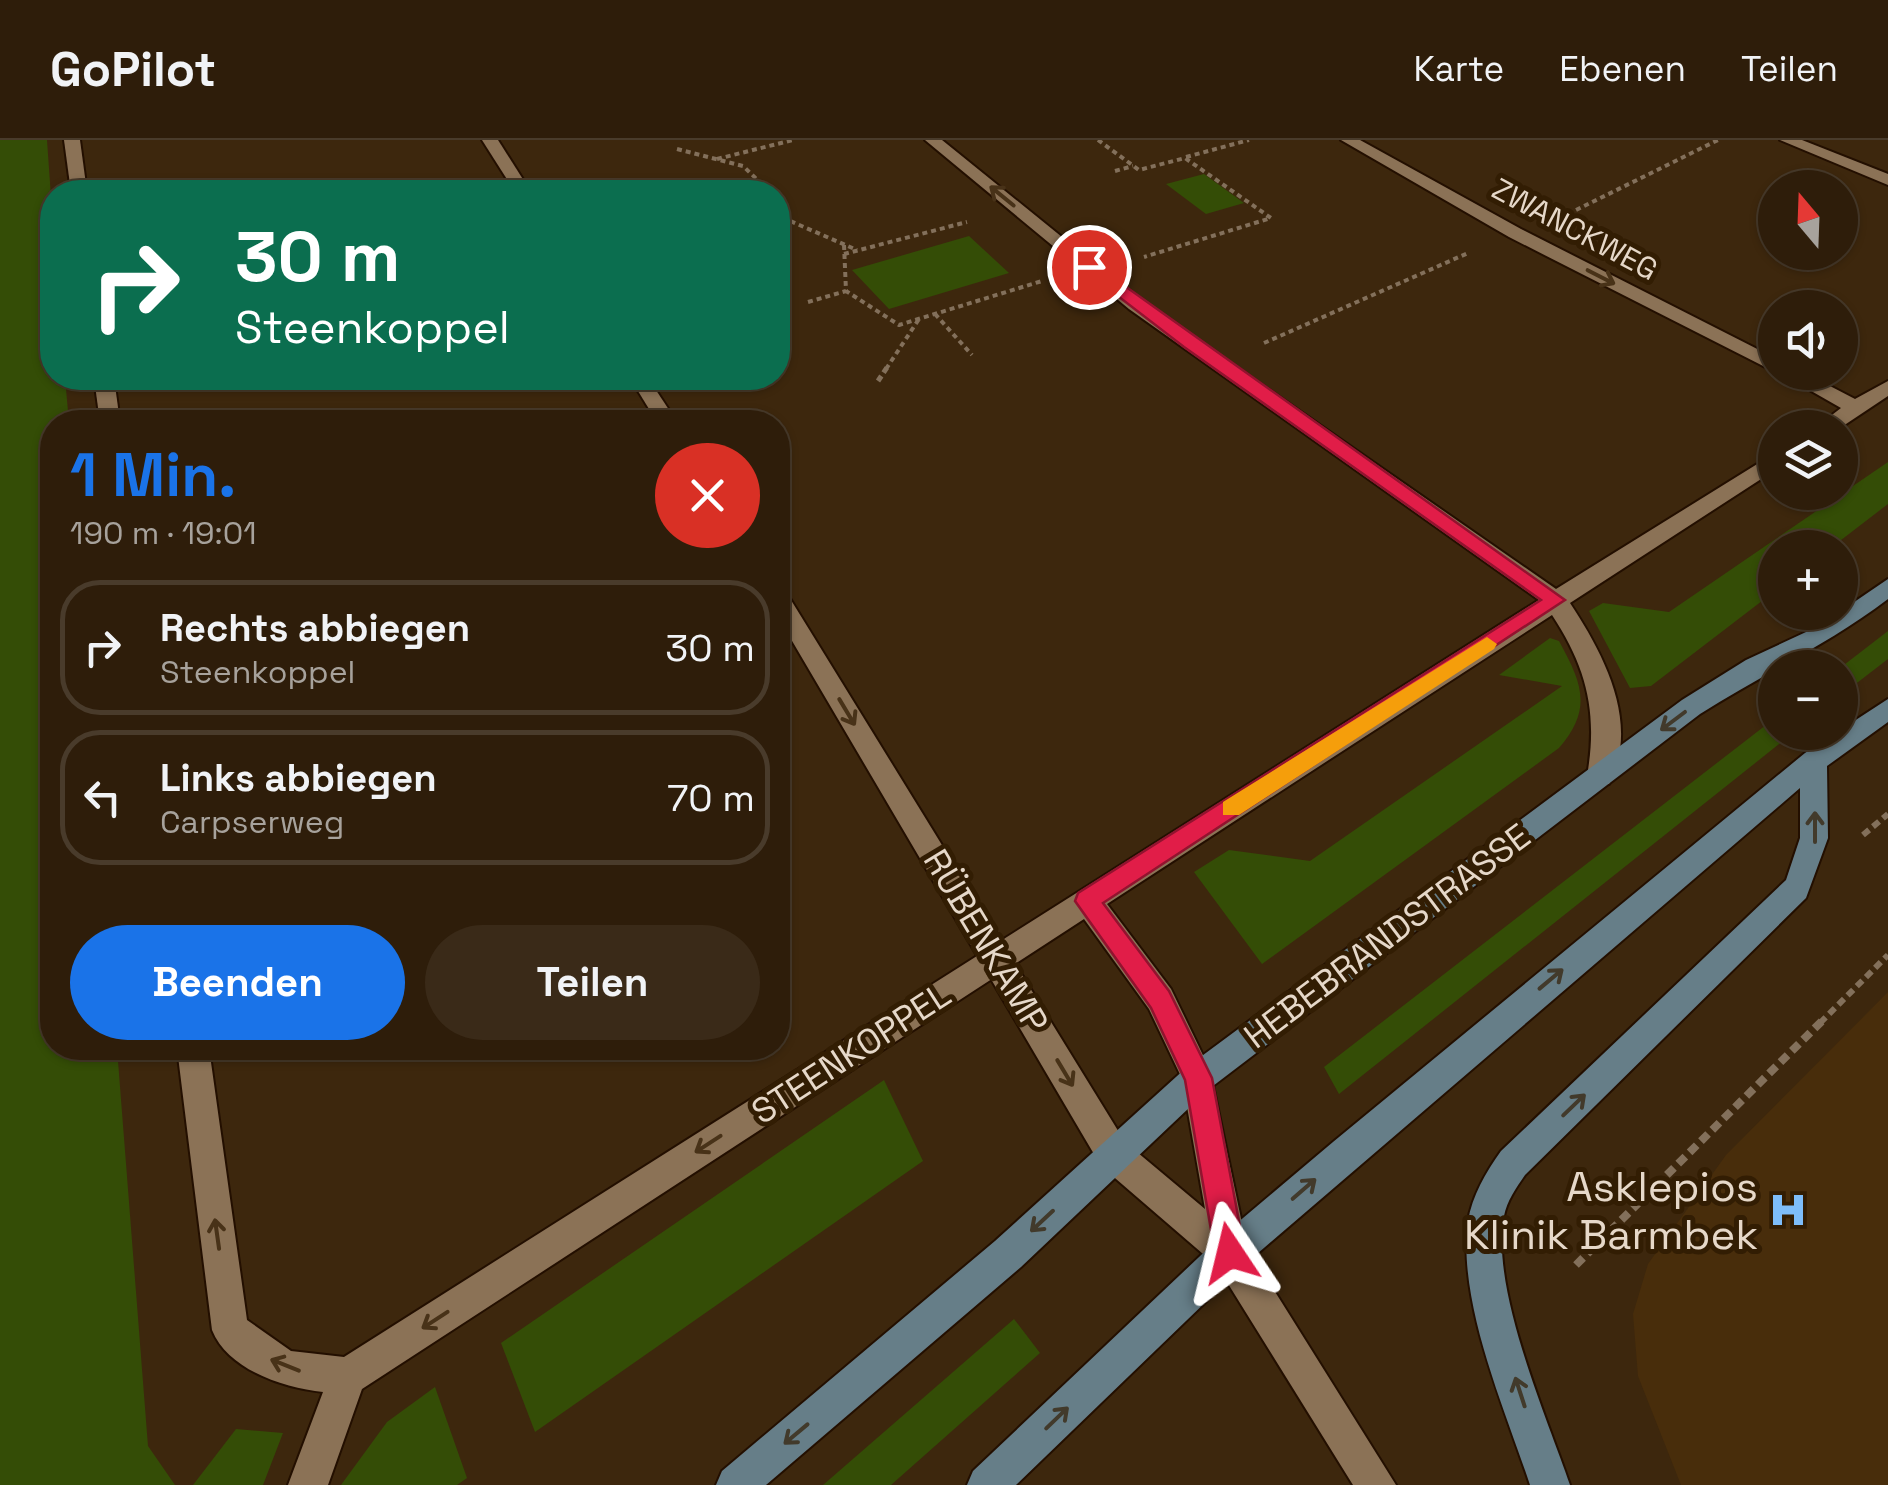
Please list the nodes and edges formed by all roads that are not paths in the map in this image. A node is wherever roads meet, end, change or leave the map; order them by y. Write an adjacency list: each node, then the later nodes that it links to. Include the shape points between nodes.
1 (72, 140): 6 (street)
2 (490, 140): 7 (street)
3 (932, 140): 16 (street, one-way to 3, via 1092,269)
4 (1349, 140): 9 (street, ZWANCKWEG, one-way to 9)
5 (1788, 140): 8 (street)
6 (77, 180)
7 (515, 180)
8 (1888, 180)
9 (1758, 357)
10 (1888, 387): 12 (street)
11 (1822, 390): 12 (street)
12 (1856, 408): 13 (street)
13 (1853, 410)
14 (1758, 471): 16 (street, STEENKOPPEL)
15 (1888, 587): 20 (main road, HEBEBRANDSTRASSE, one-way to 20, via 1828,632 1691,707)
16 (1555, 600): 20 (street, via 1604,684 1607,741); 21 (street, STEENKOPPEL)
17 (790, 618): 22 (street, RÜBENKAMP, one-way to 22)
18 (1888, 709): 19 (main road)
19 (1814, 761): 26 (main road, one-way to 19); 32 (main road, one-way to 19, via 1486,1257 1484,1230 1497,1185 1796,889 1818,828)
20 (1600, 776): 24 (main road, HEBEBRANDSTRASSE)
21 (1087, 901): 22 (street, STEENKOPPEL); 24 (street, RÜBENKAMP, via 1160,999)
22 (996, 960): 25 (street, RÜBENKAMP, one-way to 25); 27 (street, STEENKOPPEL, one-way to 27)
23 (194, 1060): 27 (street, one-way to 23, via 285,1370 230,1330)
24 (1198, 1078): 25 (main road, HEBEBRANDSTRASSE); 26 (street, RÜBENKAMP)
25 (1113, 1154): 26 (street, RÜBENKAMP); 29 (main road, HEBEBRANDSTRASSE, one-way to 29, via 1008,1254)
26 (1230, 1253): 30 (main road, one-way to 26); 31 (street, RÜBENKAMP)
27 (348, 1376): 28 (street)
28 (308, 1485)
29 (736, 1485)
30 (986, 1485)
31 (1376, 1485)
32 (1550, 1485)

